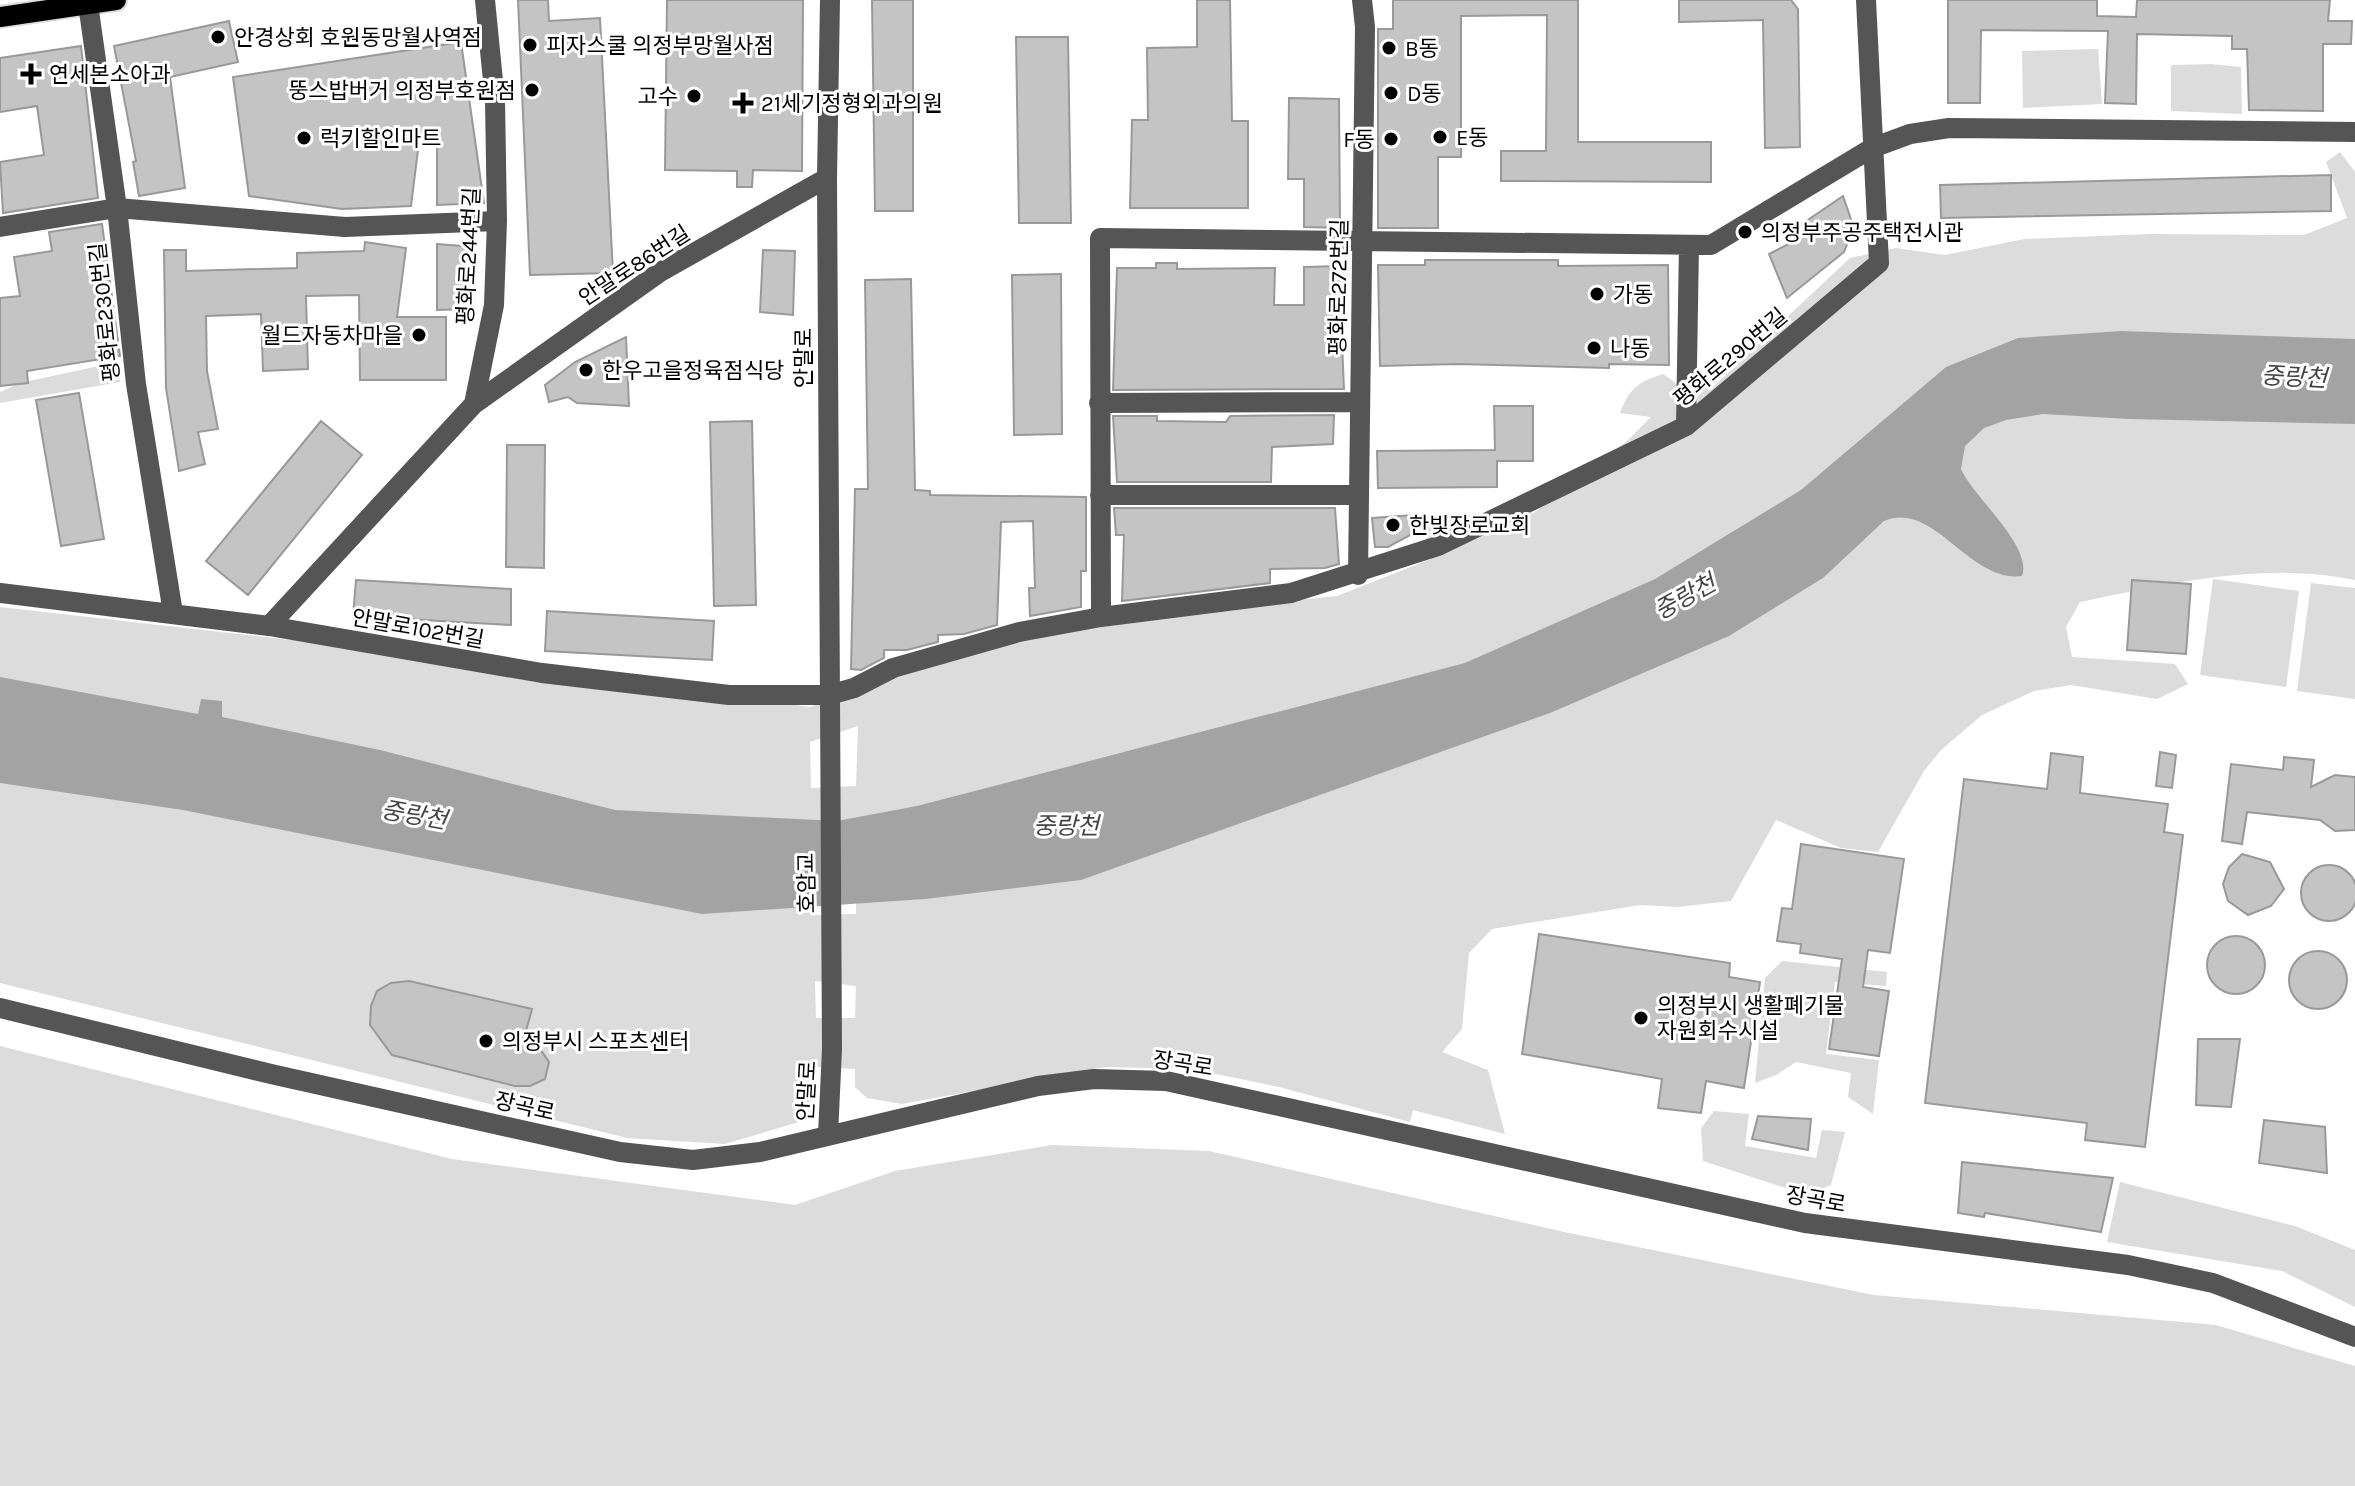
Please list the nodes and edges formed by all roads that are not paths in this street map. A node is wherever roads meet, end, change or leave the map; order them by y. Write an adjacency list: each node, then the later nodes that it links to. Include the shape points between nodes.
1 (116, 0): 6 (main road)
2 (485, 0): 12 (street, 평화로244번길, via 495,101)
3 (830, 0): 10 (street, 안말로)
4 (1362, 0): 14 (street, 평화로272번길)
5 (1866, 0): 9 (street, 평화로290번길)
6 (88, 4): 7 (main road); 11 (street, 평화로230번길)
7 (0, 17)
8 (2355, 132): 9 (street, via 1949,128)
9 (1872, 148): 15 (street, via 1711,245); 19 (street, 평화로290번길, via 1879,263)
10 (827, 178): 18 (street, 안말로86번길, via 660,272); 27 (street, 안말로)
11 (117, 208): 12 (street, via 345,227); 13 (street); 24 (street, 평화로230번길, via 136,384)
12 (497, 221): 18 (street, 평화로244번길, via 494,305)
13 (0, 227)
14 (1362, 240): 15 (street); 16 (street, 평화로272번길); 17 (street, via 1100,238)
15 (1689, 245): 19 (street)
16 (1360, 402): 17 (street); 21 (street, 평화로272번길)
17 (1099, 403): 20 (street)
18 (474, 404): 26 (street)
19 (1686, 426): 22 (street, 평화로290번길, via 1438,546)
20 (1100, 495): 21 (street); 25 (street)
21 (1359, 495): 22 (street, 평화로272번길)
22 (1358, 575): 25 (street, 평화로290번길, via 1291,593)
23 (0, 593): 24 (street, 안말로102번길)
24 (173, 613): 26 (street, 안말로102번길)
25 (1101, 617): 27 (street, 안말로102번길, via 986,640 893,668)
26 (269, 626): 27 (street, 안말로102번길, via 558,675 729,695)
27 (829, 695): 28 (street, 안말로)
28 (829, 716): 30 (street, 호암교)
29 (0, 1008): 31 (street, 장곡로, via 620,1152 693,1160 760,1152)
30 (832, 1049): 31 (street, 안말로)
31 (828, 1135): 32 (street, 장곡로, via 1038,1086 1094,1079 1166,1081 1805,1223 2128,1265 2213,1283)
32 (2355, 1337)

